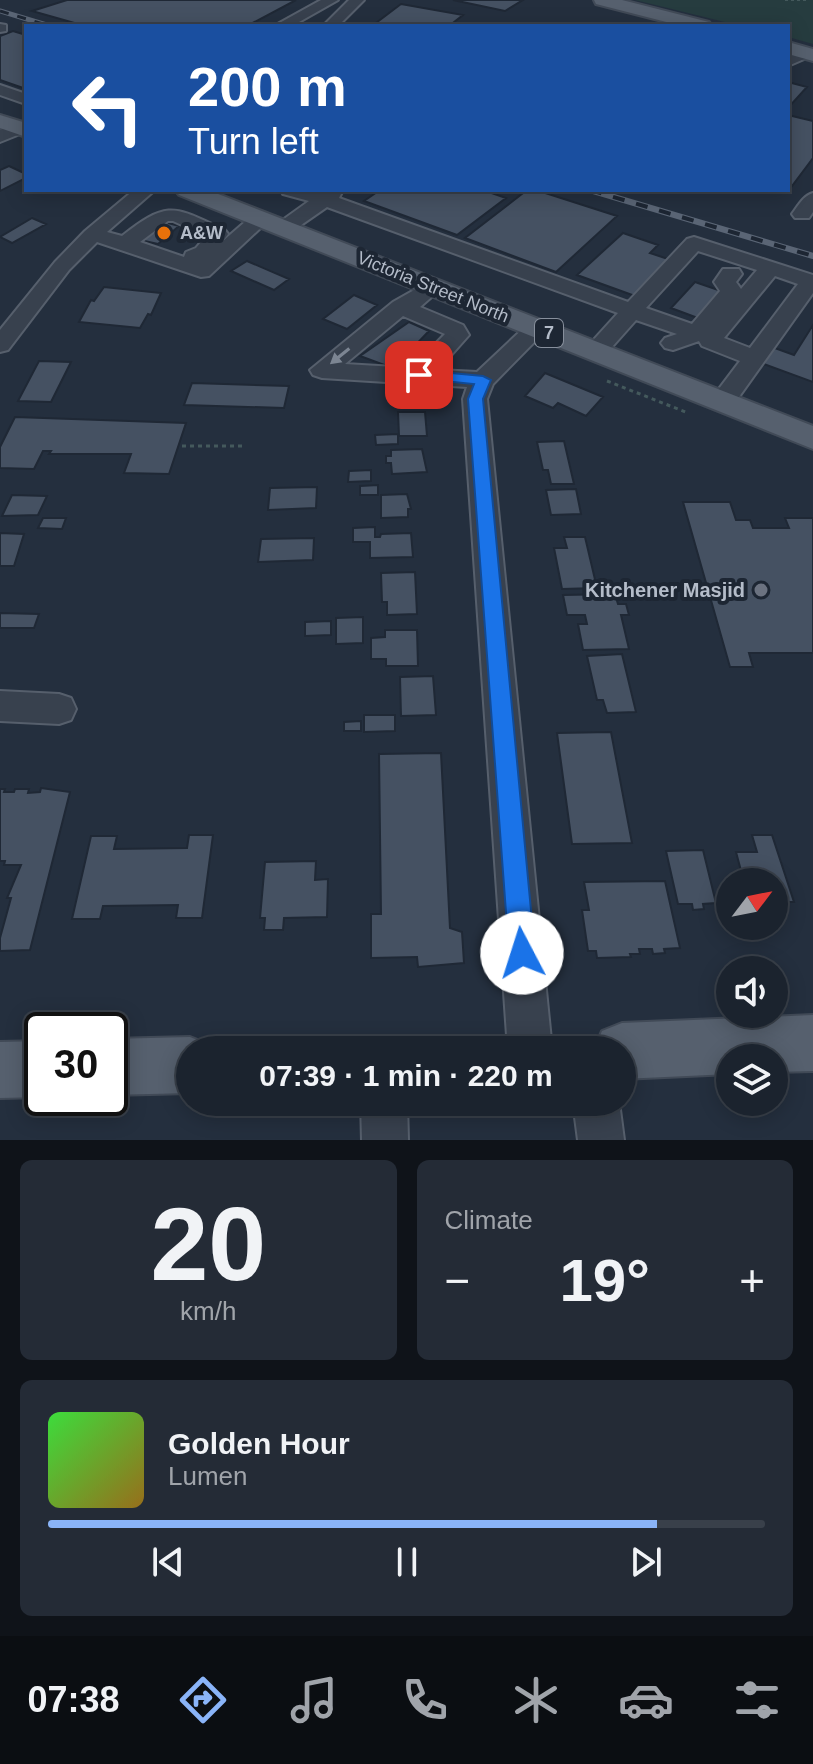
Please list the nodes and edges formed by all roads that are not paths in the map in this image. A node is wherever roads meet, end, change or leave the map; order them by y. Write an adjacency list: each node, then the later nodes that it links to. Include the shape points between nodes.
1 (331, 0): 4 (street)
2 (357, 0): 5 (street)
3 (602, 0): 6 (main road)
4 (285, 24)
5 (332, 24)
6 (695, 24)
7 (0, 90): 8 (street)
8 (24, 98)
9 (144, 192): 15 (street)
10 (192, 192): 13 (main road, Victoria Street North / 7)
11 (311, 192): 12 (street)
12 (332, 194): 13 (street); 23 (street)
13 (272, 224): 18 (street, via 201,271); 21 (main road, Victoria Street North / 7)
14 (197, 232): 18 (street)
15 (92, 235): 16 (street); 27 (street)
16 (126, 243): 18 (street); 18 (street, via 167,215 218,234 203,252)
17 (681, 257): 19 (street); 20 (street, via 694,243); 23 (street)
18 (171, 260)
19 (731, 274): 20 (street); 23 (street, via 725,282 731,291 686,341 668,343)
20 (763, 275): 29 (street, via 710,341); 29 (street, via 811,281)
21 (432, 287): 22 (street); 25 (main road, Victoria Street North / 7)
22 (401, 307): 24 (street); 30 (street, one-way to 30, via 322,370)
23 (625, 318): 26 (street); 28 (street)
24 (444, 326): 30 (street); 31 (street, via 457,335)
25 (537, 328): 28 (main road, Victoria Street North / 7); 32 (street)
26 (684, 329)
27 (0, 345)
28 (596, 351): 33 (main road, Victoria Street North / 7)
29 (754, 358): 33 (street)
30 (389, 372): 31 (street)
31 (419, 375): 32 (street)
32 (483, 380): 37 (street, via 475,399)
33 (722, 402): 34 (main road, Victoria Street North / 7)
34 (813, 438)
35 (0, 706): 36 (street)
36 (59, 709)
37 (529, 1036)
38 (813, 1043): 39 (main road)
39 (636, 1050)
40 (176, 1065): 41 (main road)
41 (128, 1067)
42 (24, 1069): 43 (main road)
43 (0, 1070)
44 (384, 1116): 46 (street)
45 (598, 1116): 47 (street)
46 (385, 1140)
47 (601, 1140)

